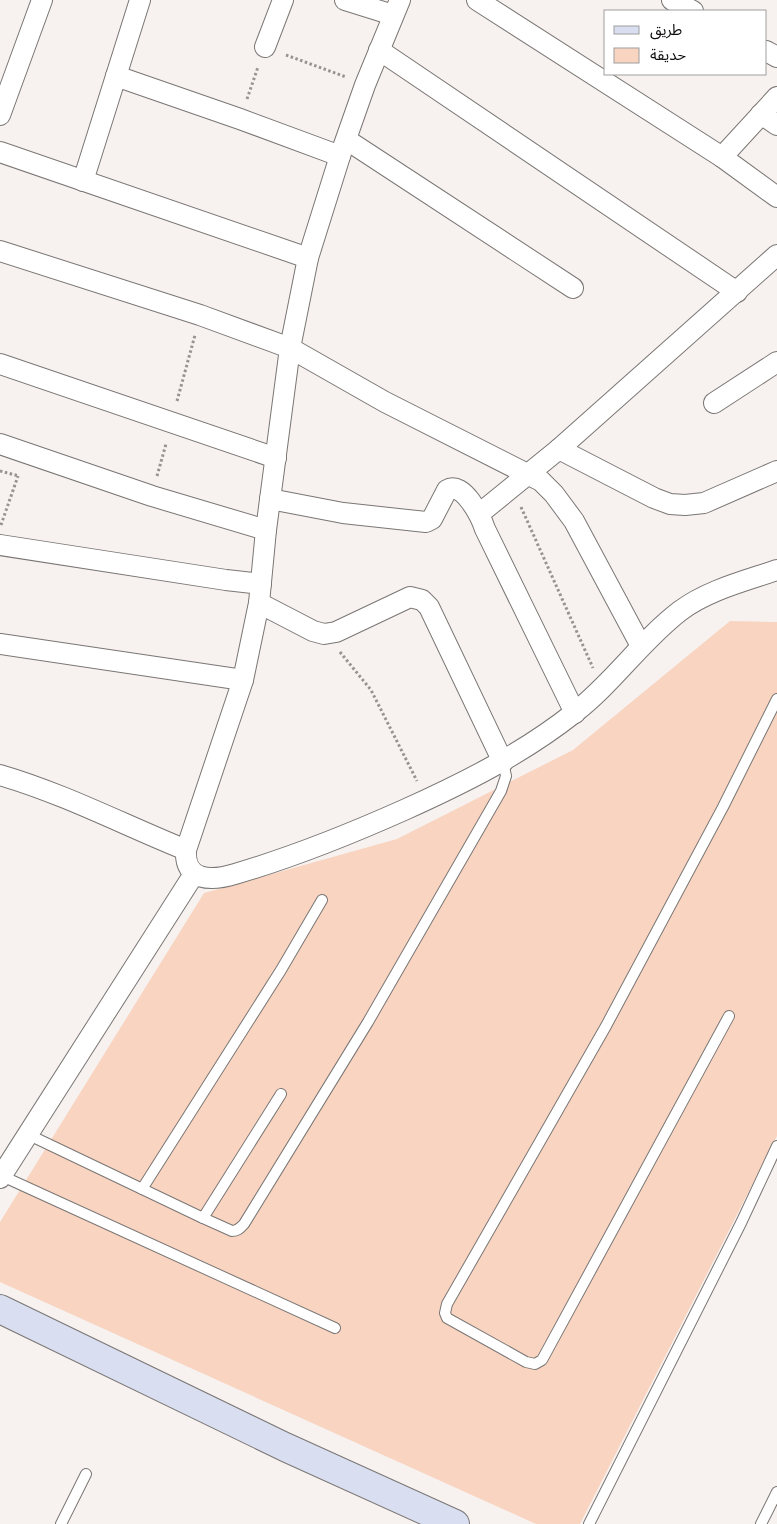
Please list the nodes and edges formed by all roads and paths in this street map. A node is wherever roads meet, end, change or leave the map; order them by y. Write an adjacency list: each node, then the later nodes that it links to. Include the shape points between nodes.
1 (42, 0): 14 (street)
2 (140, 0): 11 (street)
3 (283, 0): 9 (street)
4 (345, 0): 7 (street)
5 (477, 0): 19 (street)
6 (672, 0): 8 (street)
7 (397, 8): 10 (street)
8 (691, 10)
9 (265, 47): 12 (path); 15 (path)
10 (379, 50): 12 (street); 26 (street)
11 (116, 76): 15 (street); 20 (street)
12 (365, 85): 17 (street)
13 (777, 97): 16 (street)
14 (0, 115)
15 (240, 118): 17 (street)
16 (769, 120): 19 (street)
17 (343, 148): 24 (street); 25 (street)
18 (0, 152): 20 (street)
19 (722, 157): 21 (street)
20 (84, 181): 24 (street)
21 (777, 197)
22 (0, 251): 27 (street, via 200,314)
23 (777, 255): 26 (street)
24 (308, 258): 27 (street)
25 (573, 288)
26 (737, 292): 32 (street)
27 (290, 348): 33 (street); 36 (street, via 385,402)
28 (777, 362): 30 (street)
29 (0, 364): 33 (street)
30 (714, 403)
31 (0, 444): 41 (street, via 152,496)
32 (559, 448): 35 (street, via 670,504 704,503); 36 (street)
33 (276, 458): 38 (street)
34 (0, 471): 39 (path, via 18,476 6,516)
35 (777, 471)
36 (529, 474): 37 (street); 47 (street, via 554,494 574,521)
37 (513, 488): 40 (street); 49 (path, via 587,657)
38 (270, 499): 40 (street, via 343,513 426,522 432,519 447,490 456,487); 41 (street)
39 (0, 514)
40 (479, 514): 51 (street)
41 (266, 530): 44 (street)
42 (0, 545): 44 (street, via 226,580)
43 (777, 570): 47 (street, via 703,597)
44 (260, 594): 45 (street, via 314,631); 48 (street)
45 (324, 634): 52 (street, via 336,632 410,597 422,600 429,607); 54 (path, via 371,690)
46 (0, 644): 48 (street)
47 (641, 646): 49 (street)
48 (243, 680): 55 (street)
49 (603, 686): 51 (street)
50 (777, 699): 58 (lane, via 606,1026 447,1304 447,1318 526,1362 535,1364 542,1360)
51 (575, 713): 52 (street)
52 (503, 762): 54 (street); 64 (lane, via 506,776 501,791 368,1022 244,1224 232,1231)
53 (0, 776): 55 (street, via 70,800)
54 (426, 800): 56 (street, via 285,859 224,878 201,878)
55 (186, 850): 56 (street, via 186,859)
56 (194, 874): 60 (street)
57 (322, 900): 63 (lane)
58 (729, 1016)
59 (281, 1094): 64 (lane)
60 (27, 1134): 62 (street); 63 (lane)
61 (777, 1146): 71 (lane)
62 (1, 1177): 66 (lane)
63 (142, 1189): 64 (lane)
64 (203, 1218)
65 (0, 1309): 70 (street, via 285,1447)
66 (336, 1328)
67 (86, 1474): 69 (lane)
68 (777, 1492): 72 (lane)
69 (61, 1524)
70 (455, 1524)
71 (589, 1524)
72 (761, 1524)

